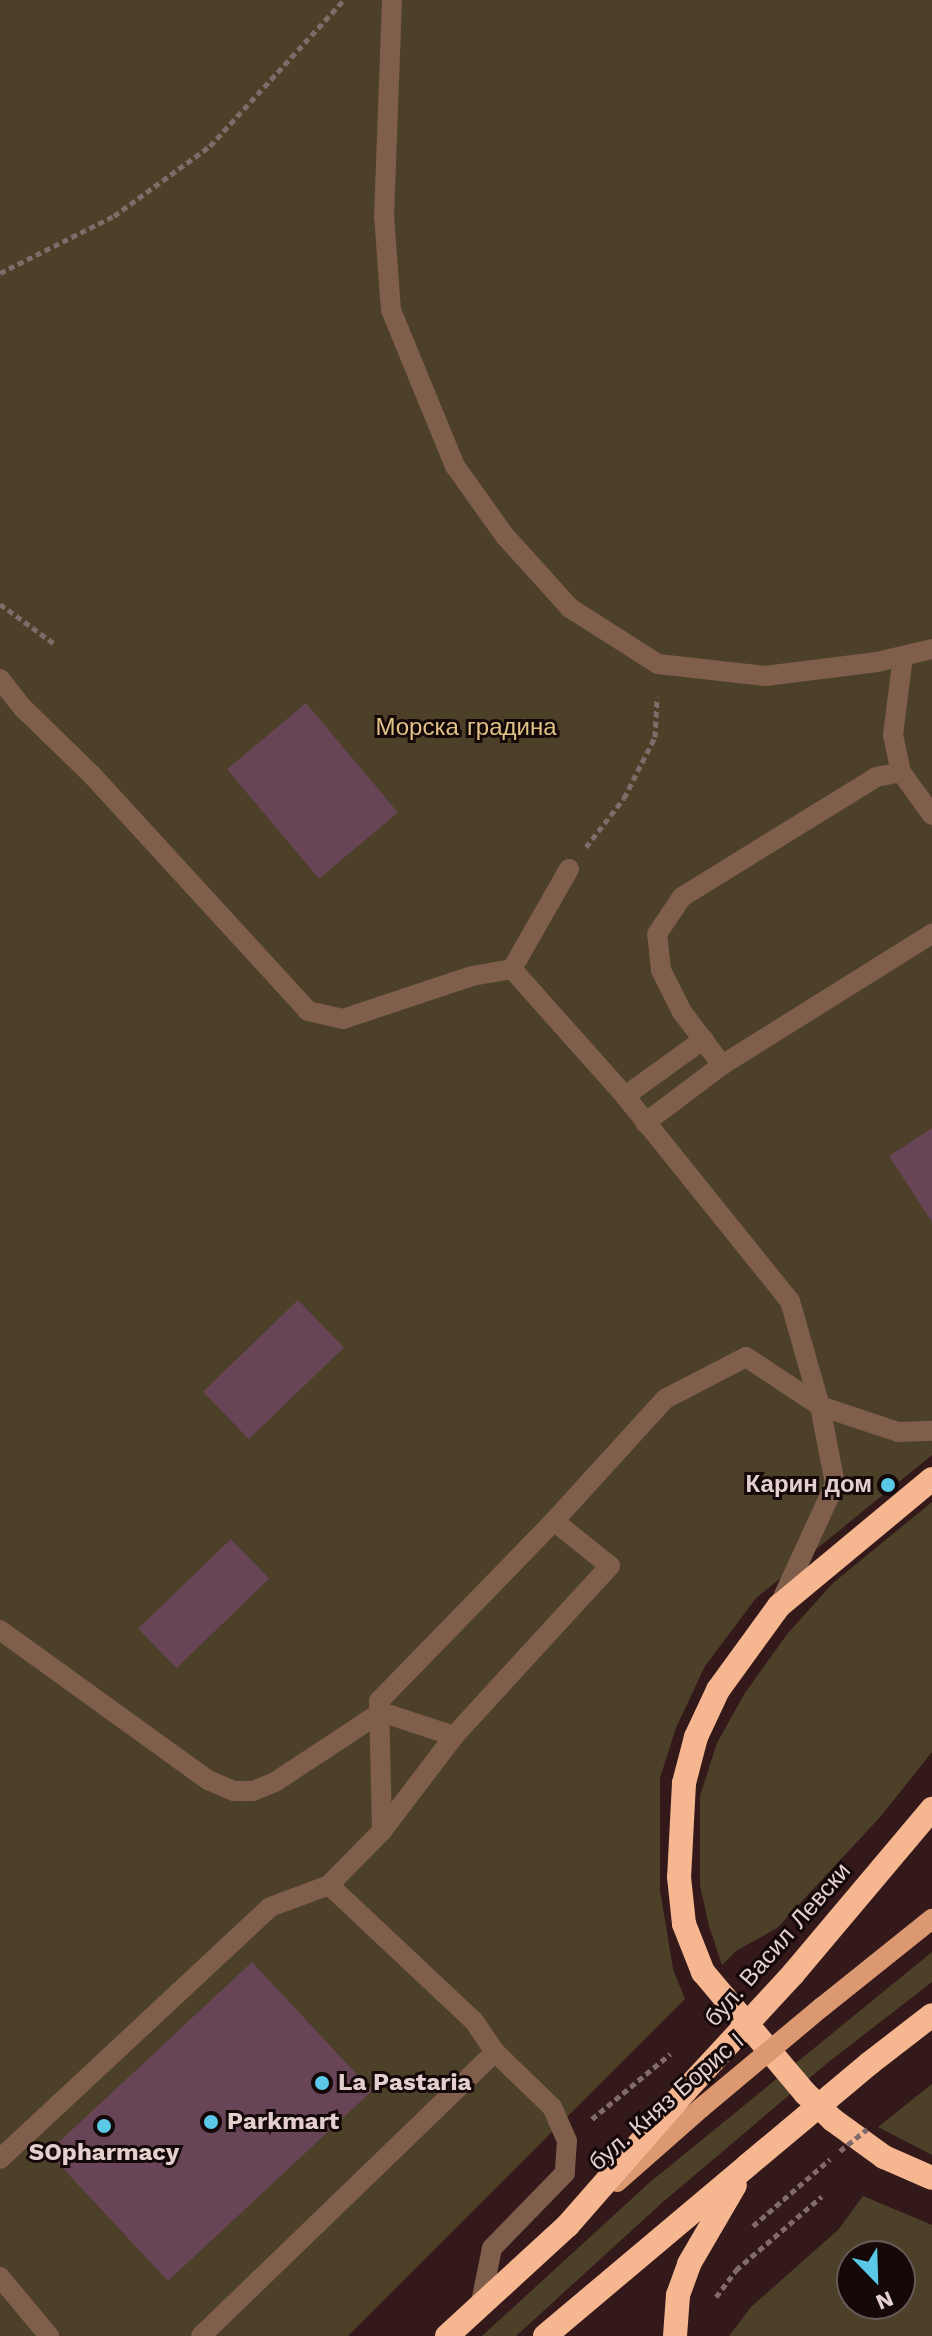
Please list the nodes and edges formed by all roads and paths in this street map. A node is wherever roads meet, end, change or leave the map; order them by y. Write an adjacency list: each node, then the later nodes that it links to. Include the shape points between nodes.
1 (344, 0): 3 (path, via 210,146 114,216)
2 (392, 0): 8 (lane, via 384,215 396,323 455,466 505,536 570,608)
3 (0, 273)
4 (0, 604): 5 (path)
5 (56, 645)
6 (932, 649): 7 (lane)
7 (903, 656): 8 (lane, via 765,676); 10 (lane, via 893,735)
8 (658, 664): 12 (path, via 655,737 624,798)
9 (0, 679): 14 (lane, via 308,1011 343,1019 472,976)
10 (901, 772): 11 (lane); 15 (lane, via 876,777 682,897 657,934 661,970 682,1012)
11 (932, 815)
12 (569, 869): 14 (lane)
13 (932, 934): 16 (lane)
14 (512, 969): 17 (lane)
15 (704, 1039): 16 (lane); 17 (lane)
16 (722, 1065): 18 (lane)
17 (625, 1096): 18 (lane)
18 (645, 1123): 19 (lane, via 790,1301)
19 (820, 1406): 20 (lane, via 898,1432); 22 (lane, via 746,1357 665,1399); 23 (lane, via 835,1484)
20 (932, 1431)
21 (932, 1479): 23 (highway)
22 (554, 1521): 25 (lane, via 379,1701); 26 (lane, via 610,1566)
23 (779, 1606): 39 (highway, via 718,1690 696,1737 684,1783 680,1833 684,1924 703,1972 805,2093 884,2157)
24 (0, 1630): 25 (lane, via 208,1780 234,1791 253,1791 275,1782)
25 (381, 1712): 26 (lane); 28 (lane)
26 (454, 1736): 28 (lane)
27 (932, 1809): 34 (highway, бул. Васил Левски, bridge)
28 (382, 1831): 29 (lane)
29 (329, 1885): 33 (lane, via 474,2021); 37 (lane, via 270,1907)
30 (932, 1919): 34 (main road, бул. Княз Борис I, bridge)
31 (932, 2015): 38 (highway, bridge)
32 (678, 2047): 36 (path)
33 (495, 2052): 36 (lane, via 552,2107); 46 (lane)
34 (694, 2099): 44 (highway, бул. Васил Левски)
35 (867, 2129): 41 (path, bridge)
36 (567, 2141): 44 (lane, via 565,2173 492,2248)
37 (0, 2159)
38 (748, 2165): 48 (highway); 49 (highway, via 689,2264 678,2295)
39 (932, 2178)
40 (822, 2196): 42 (path)
41 (744, 2238)
42 (736, 2270)
43 (0, 2277): 45 (lane)
44 (480, 2307): 47 (highway)
45 (49, 2336)
46 (201, 2336)
47 (447, 2336)
48 (545, 2336)
49 (675, 2336)

